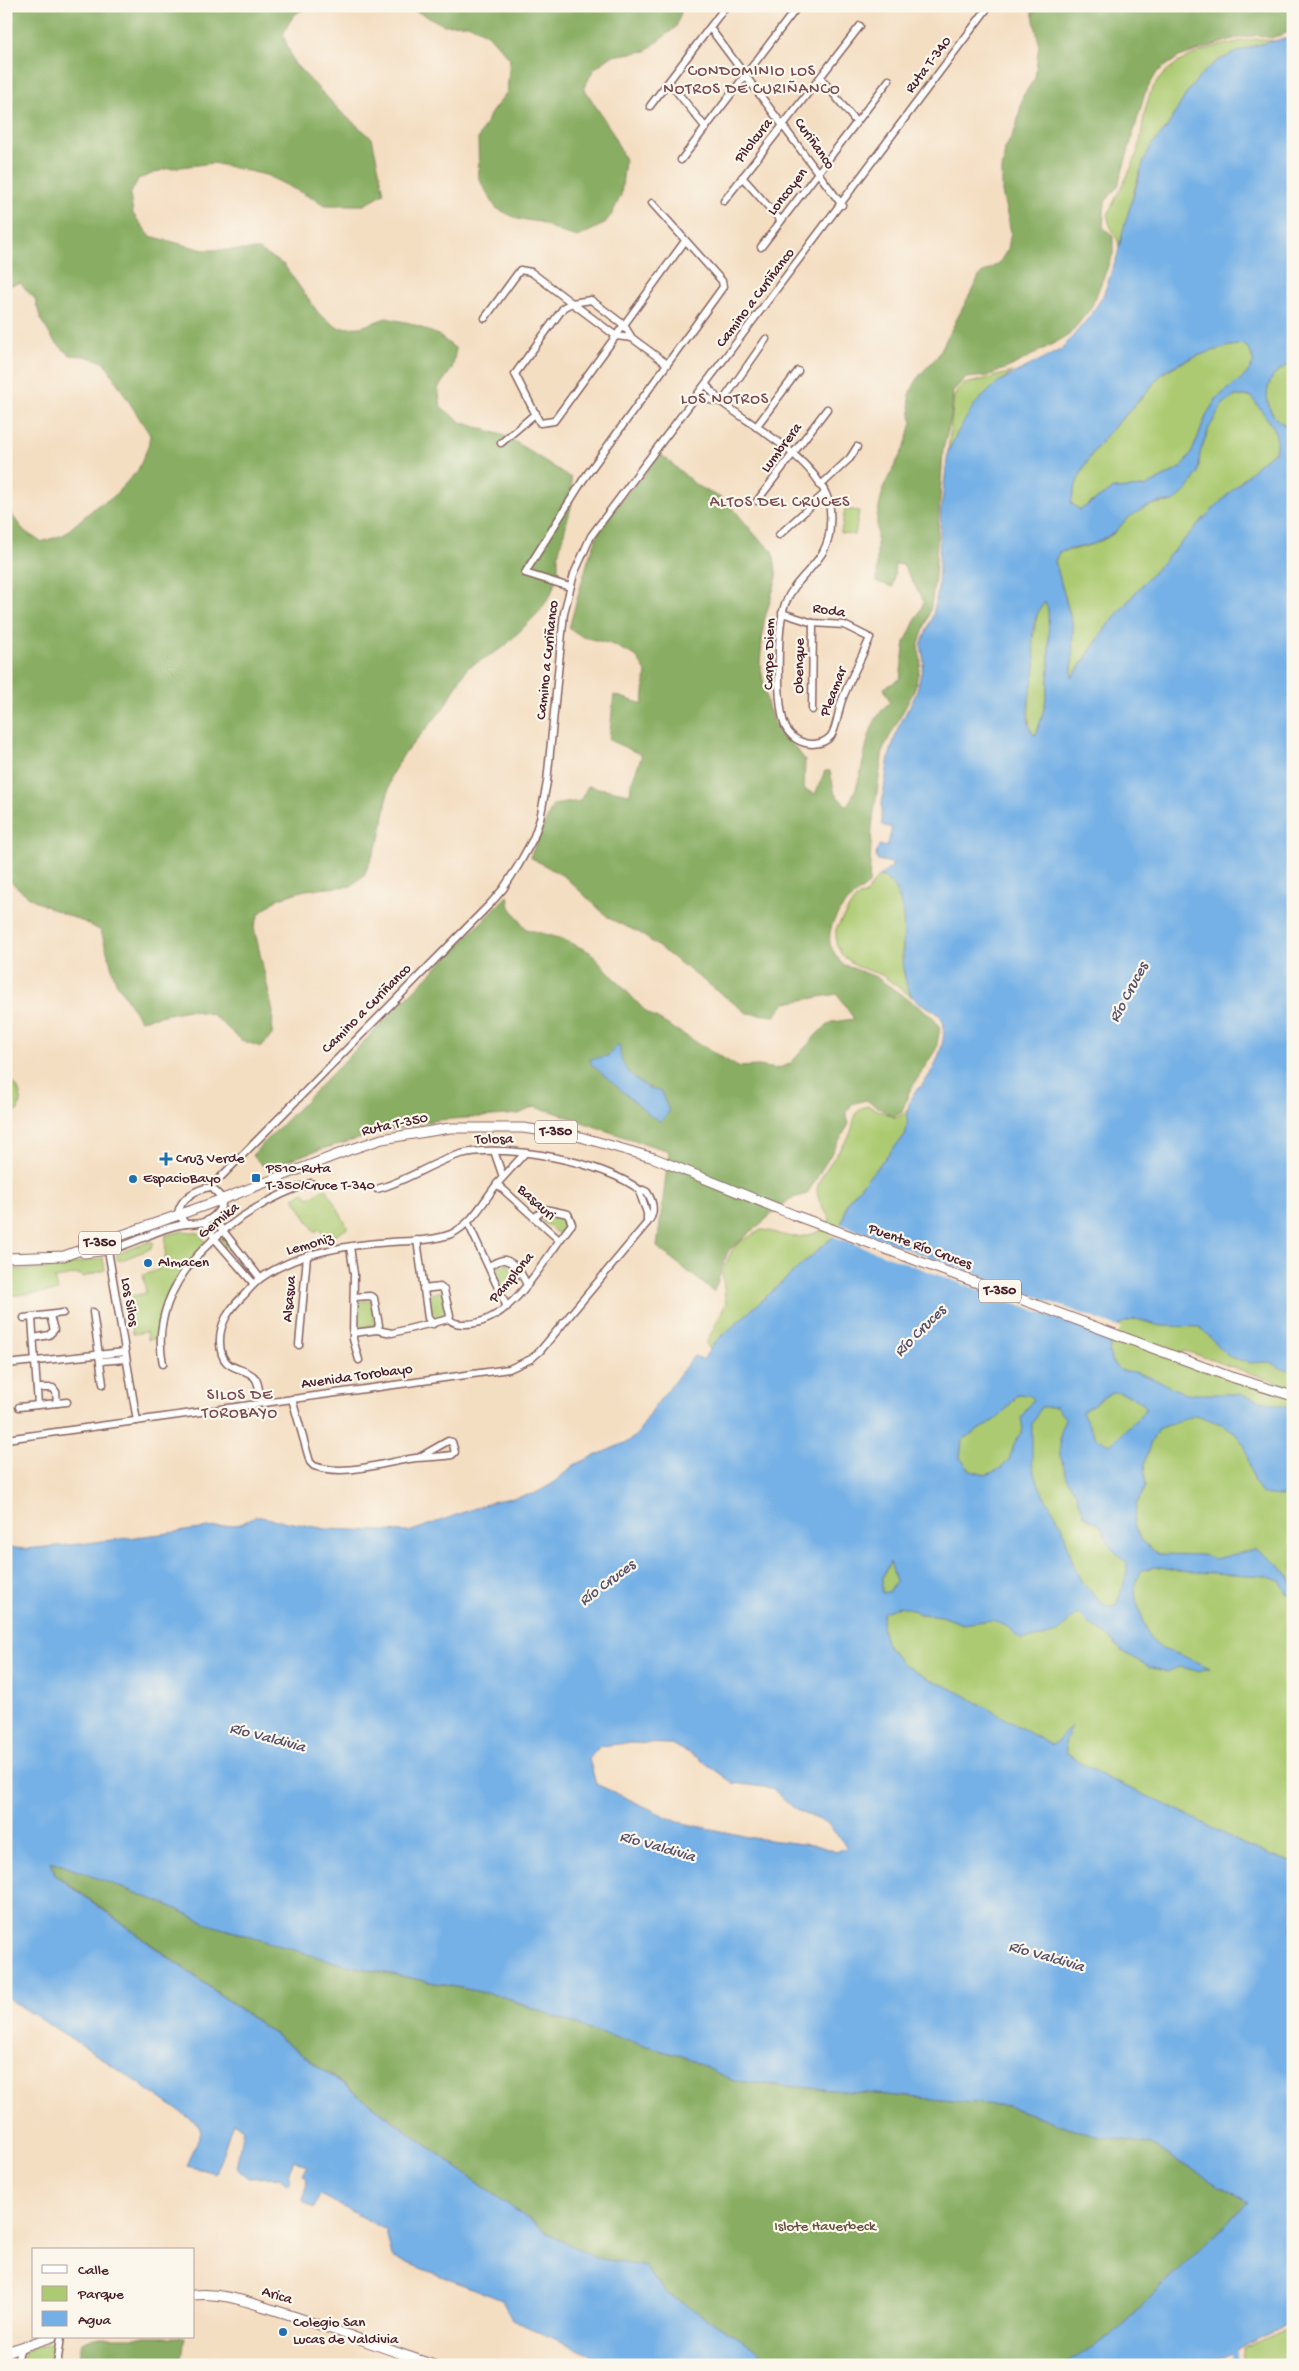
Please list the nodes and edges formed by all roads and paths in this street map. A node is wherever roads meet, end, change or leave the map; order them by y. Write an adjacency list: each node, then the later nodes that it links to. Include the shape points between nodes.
1 (726, 6): 5 (street)
2 (798, 6): 6 (street)
3 (989, 6): 11 (street, Ruta T-340)
4 (860, 26): 7 (street, Pilolcura)
5 (710, 28): 6 (street, Curiñanco); 9 (street)
6 (746, 74): 13 (street, Curiñanco); 14 (street)
7 (820, 78): 12 (street); 13 (street, Pilolcura)
8 (888, 80): 12 (street, Loncoyen)
9 (668, 82): 10 (street); 14 (street)
10 (650, 106)
11 (907, 116): 20 (street, Camino a Curiñanco)
12 (856, 122): 16 (street, Loncoyen)
13 (784, 124): 16 (street, Curiñanco); 17 (street, Pilolcura)
14 (706, 128): 15 (street)
15 (682, 160)
16 (818, 173): 20 (street, Curiñanco); 21 (street, Loncoyen)
17 (742, 177): 18 (street, Pilolcura); 21 (street)
18 (724, 201)
19 (652, 203): 22 (street)
20 (842, 204): 32 (street, Camino a Curiñanco)
21 (781, 221): 23 (street, Loncoyen)
22 (685, 241): 26 (street); 30 (street, via 722,281 723,287)
23 (761, 247)
24 (572, 303): 25 (street, via 531,272 520,270); 26 (street, via 591,300); 27 (street); 36 (street, via 564,307 515,374)
25 (485, 318)
26 (624, 325): 27 (street); 28 (street)
27 (616, 336): 28 (street); 36 (street, via 554,421 540,423)
28 (632, 338): 30 (street)
29 (766, 338): 34 (street)
30 (667, 364): 45 (street, via 583,480 525,573)
31 (798, 371): 37 (street)
32 (706, 385): 33 (street, Camino a Curiñanco); 34 (street, Carpe Diem)
33 (699, 394): 34 (street, Carpe Diem); 45 (street, Camino a Curiñanco, via 598,524)
34 (722, 402): 37 (street, Carpe Diem)
35 (827, 409): 40 (street, Lumbrera)
36 (536, 413): 38 (street)
37 (756, 427): 40 (street, Carpe Diem)
38 (501, 443)
39 (856, 447): 41 (street, via 850,458)
40 (793, 454): 41 (street, Carpe Diem); 43 (street, Lumbrera)
41 (820, 486): 42 (street, Carpe Diem)
42 (825, 493): 44 (street); 46 (street, Carpe Diem, via 830,521 827,546 794,588)
43 (757, 501)
44 (779, 535)
45 (570, 587): 56 (street, Camino a Curiñanco, via 562,626 544,807 533,839 513,874 497,896)
46 (782, 612): 47 (street, Roda); 50 (street, Carpe Diem, via 780,678 785,726 795,738)
47 (813, 623): 48 (street, Roda, via 844,625); 49 (street, Obenque)
48 (870, 638): 50 (street, Pleamar, via 842,699 833,732 824,742)
49 (812, 710)
50 (812, 744)
51 (494, 1151): 52 (street, Tolosa); 53 (street); 57 (street, Tolosa, via 450,1158 398,1183)
52 (525, 1153): 53 (street, Lemoniz); 65 (street, Tolosa, via 580,1164 620,1177 648,1192 653,1214)
53 (503, 1177): 55 (street, Lemoniz)
54 (311, 1184): 67 (street, Gernika, via 270,1200)
55 (497, 1184): 62 (street, Basauri); 64 (street, Lemoniz)
56 (211, 1187): 58 (street); 59 (street, Camino a Curiñanco, via 189,1195)
57 (376, 1189)
58 (223, 1199): 59 (main road, Ruta T-350 / T-350); 60 (main road, Ruta T-350 / T-350, via 308,1164 382,1140 432,1130 505,1127 559,1133 611,1145 681,1168); 61 (street)
59 (178, 1214): 66 (street); 73 (main road, Ruta T-350 / T-350)
60 (794, 1214): 102 (main road, Puente Río Cruces / T-350, via 1206,1367)
61 (214, 1216): 63 (street); 67 (street)
62 (535, 1218): 70 (street, Basauri); 70 (street, Pamplona, via 544,1209 569,1216 572,1224)
63 (205, 1222): 66 (street); 68 (street)
64 (468, 1223): 69 (street, Lemoniz, via 450,1234); 76 (street)
65 (647, 1223): 103 (street, Avenida Torobayo, via 540,1351 521,1365)
66 (186, 1224): 72 (street)
67 (223, 1232): 68 (street, Gernika); 77 (street)
68 (215, 1239): 78 (street); 99 (street, Gernika, via 184,1273 166,1304 160,1328)
69 (417, 1240): 71 (street, Lemoniz); 80 (street)
70 (559, 1240): 79 (street, Pamplona)
71 (350, 1247): 74 (street, Lemoniz); 81 (street)
72 (108, 1250): 73 (main road); 94 (street, Los Silos)
73 (64, 1256): 75 (main road, Ruta T-350 / T-350)
74 (307, 1256): 77 (street, Lemoniz); 93 (street, Alsasua)
75 (6, 1258)
76 (489, 1266): 79 (street, via 506,1260 522,1273); 82 (street)
77 (260, 1278): 78 (street, Lemoniz)
78 (254, 1284): 106 (street, Lemoniz, via 226,1317 220,1344 230,1365 254,1377)
79 (526, 1285): 82 (street, Pamplona)
80 (423, 1289): 88 (street, via 440,1287 444,1290 450,1314); 89 (street, via 428,1318)
81 (354, 1297): 90 (street, via 374,1298); 91 (street)
82 (507, 1307): 88 (street, Pamplona, via 494,1317 476,1324 457,1324)
83 (93, 1312): 95 (street)
84 (63, 1313): 85 (street)
85 (50, 1316): 87 (street); 92 (street, via 54,1330 51,1334)
86 (24, 1318): 87 (street)
87 (32, 1318): 92 (street)
88 (448, 1319): 89 (street)
89 (433, 1324): 90 (street, via 392,1333)
90 (377, 1330): 91 (street)
91 (353, 1333): 96 (street)
92 (34, 1338): 97 (street)
93 (298, 1345)
94 (125, 1355): 95 (street); 109 (street, Los Silos)
95 (101, 1358): 97 (street); 100 (street)
96 (359, 1360)
97 (35, 1362): 98 (street); 101 (street)
98 (6, 1364)
99 (163, 1364)
100 (103, 1384)
101 (37, 1388): 105 (street, via 53,1388); 107 (street)
102 (1293, 1396)
103 (292, 1399): 106 (street, Avenida Torobayo); 111 (street, via 310,1462 314,1466 365,1468)
104 (67, 1402): 105 (street)
105 (57, 1403): 107 (street)
106 (260, 1403): 109 (street, Avenida Torobayo)
107 (38, 1405): 108 (street)
108 (19, 1407)
109 (137, 1420): 110 (street, Avenida Torobayo)
110 (6, 1438)
111 (418, 1458): 111 (street, via 452,1455 452,1442 448,1441)
112 (195, 2295): 119 (main road, Arica, via 244,2301)
113 (49, 2338): 115 (main road)
114 (62, 2338): 118 (street)
115 (21, 2347): 116 (main road); 117 (street)
116 (6, 2352)
117 (16, 2365)
118 (57, 2365)
119 (434, 2365)

